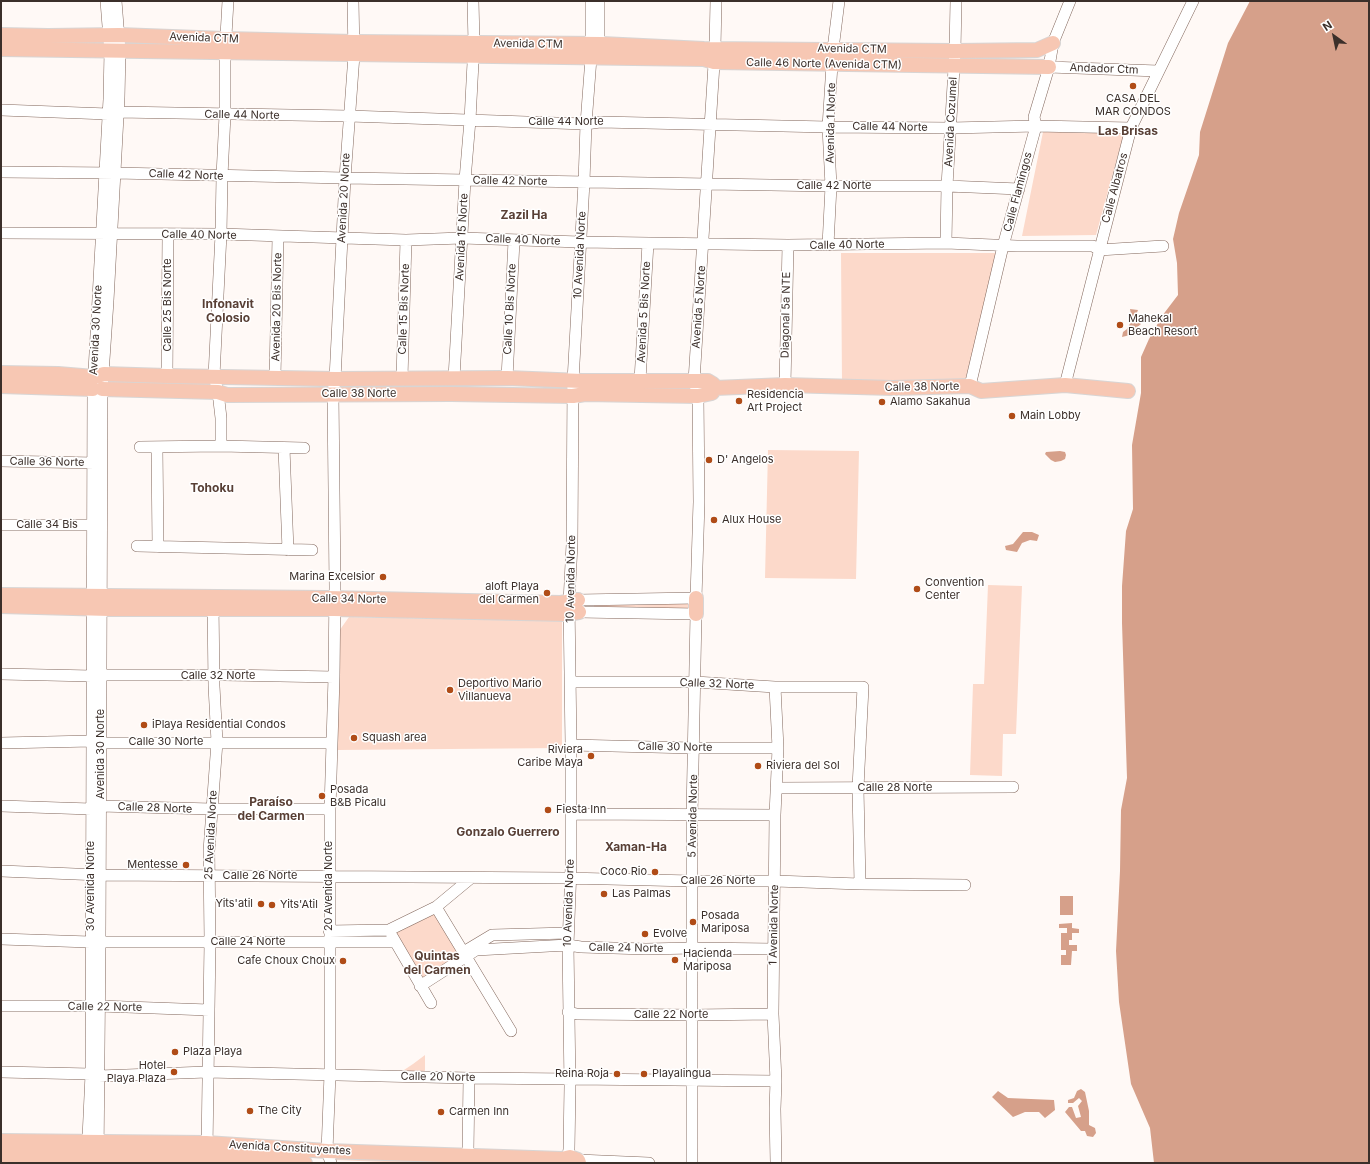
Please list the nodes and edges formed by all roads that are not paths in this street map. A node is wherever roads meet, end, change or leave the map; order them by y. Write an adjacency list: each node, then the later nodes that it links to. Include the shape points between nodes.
1 (106, 1): 14 (street)
2 (116, 1): 14 (street)
3 (228, 1): 16 (street)
4 (353, 1): 17 (street, Avenida 20 Norte)
5 (474, 1): 19 (street, Avenida 15 Norte)
6 (591, 1): 22 (street, 10 Avenida Norte)
7 (599, 1): 22 (street, 10 Avenida Norte)
8 (716, 1): 24 (street, Avenida 5 Norte)
9 (839, 1): 20 (street, Avenida 1 Norte)
10 (956, 1): 23 (street, Avenida Cozumel)
11 (1070, 1): 15 (street, Calle Flamingos)
12 (1193, 1): 28 (street, Calle Albatros)
13 (1, 35): 14 (main road, Avenida CTM)
14 (114, 35): 16 (main road, Avenida CTM); 21 (street)
15 (1054, 42): 23 (main road, Avenida CTM, via 1037,50); 27 (street, Calle Flamingos)
16 (225, 46): 17 (main road, Avenida CTM); 21 (main road, Avenida CTM); 31 (street)
17 (354, 48): 19 (main road, Avenida CTM); 32 (street, Avenida 20 Norte)
18 (1, 49): 21 (main road, Avenida CTM)
19 (473, 49): 22 (main road, Avenida CTM); 33 (street, Avenida 15 Norte)
20 (834, 49): 23 (main road, Avenida CTM); 24 (main road, Avenida CTM); 25 (street, Avenida 1 Norte)
21 (115, 51): 30 (street, Avenida 30 Norte); 30 (street, Avenida 30 Norte, via 119,98)
22 (595, 51): 24 (main road, Avenida CTM); 34 (street, 10 Avenida Norte)
23 (955, 51): 26 (street, Avenida Cozumel)
24 (709, 54): 25 (main road, Calle 46 Norte (Avenida CTM)); 35 (street, Avenida 5 Norte)
25 (832, 64): 26 (main road, Calle 46 Norte (Avenida CTM)); 37 (street, Avenida 1 Norte)
26 (954, 66): 27 (main road, Calle 46 Norte (Avenida CTM)); 38 (street, Avenida Cozumel)
27 (1049, 67): 28 (street, Andador Ctm); 36 (street, Calle Flamingos, via 1034,117)
28 (1158, 71): 39 (street, Calle Albatros)
29 (1, 110): 30 (street, Calle 44 Norte)
30 (113, 113): 31 (street, Calle 44 Norte); 41 (street, Avenida 30 Norte)
31 (225, 115): 32 (street, Calle 44 Norte); 42 (street)
32 (349, 116): 33 (street, Calle 44 Norte); 43 (street, Avenida 20 Norte)
33 (470, 120): 34 (street, Calle 44 Norte); 44 (street, Avenida 15 Norte)
34 (591, 123): 35 (street, Calle 44 Norte); 45 (street, 10 Avenida Norte)
35 (710, 125): 37 (street, Calle 44 Norte); 46 (street, Avenida 5 Norte)
36 (1036, 126): 38 (street, Calle 44 Norte); 39 (street, Calle 44 Norte); 49 (street, Calle Flamingos)
37 (828, 127): 38 (street, Calle 44 Norte); 47 (street, Avenida 1 Norte)
38 (951, 128): 48 (street, Avenida Cozumel)
39 (1132, 128): 67 (street, Calle Albatros)
40 (1, 172): 41 (street, Calle 42 Norte)
41 (110, 173): 42 (street, Calle 42 Norte); 51 (street, Avenida 30 Norte)
42 (222, 176): 43 (street, Calle 42 Norte); 53 (street)
43 (345, 178): 44 (street, Calle 42 Norte); 55 (street, Avenida 20 Norte)
44 (465, 180): 45 (street, Calle 42 Norte); 56 (street, Avenida 15 Norte)
45 (584, 182): 46 (street, Calle 42 Norte); 59 (street, 10 Avenida Norte)
46 (707, 184): 47 (street, Calle 42 Norte); 62 (street, Avenida 5 Norte)
47 (831, 186): 48 (street, Calle 42 Norte); 64 (street, Avenida 1 Norte)
48 (947, 186): 49 (street, Calle 42 Norte); 61 (street, Avenida Cozumel)
49 (1019, 189): 65 (street, Calle Flamingos)
50 (1, 233): 51 (street, Calle 40 Norte)
51 (106, 233): 52 (street, Calle 40 Norte); 79 (street, Avenida 30 Norte)
52 (168, 234): 53 (street, Calle 40 Norte); 69 (street, Calle 25 Bis Norte)
53 (221, 234): 54 (street, Calle 40 Norte); 70 (street)
54 (278, 236): 55 (street, Calle 40 Norte); 71 (street, Avenida 20 Bis Norte)
55 (341, 237): 57 (street, Calle 40 Norte); 75 (street, Avenida 20 Norte)
56 (462, 238): 57 (street, Calle 40 Norte); 58 (street, Calle 40 Norte); 73 (street, Avenida 15 Norte)
57 (406, 240): 72 (street, Calle 15 Bis Norte)
58 (514, 240): 59 (street, Calle 40 Norte); 74 (street, Calle 10 Bis Norte)
59 (584, 242): 60 (street, Calle 40 Norte); 77 (street, 10 Avenida Norte)
60 (648, 243): 62 (street, Calle 40 Norte); 76 (street, Avenida 5 Bis Norte)
61 (946, 243): 64 (street, Calle 40 Norte); 65 (street, Calle 40 Norte)
62 (703, 244): 63 (street, Calle 40 Norte); 78 (street, Avenida 5 Norte)
63 (788, 245): 64 (street, Calle 40 Norte); 80 (street, Diagonal 5a NTE)
64 (828, 245)
65 (1003, 246): 67 (street, Calle 40 Norte, via 1093,246); 83 (street, Calle Flamingos)
66 (1163, 246): 67 (street, Calle 40 Norte)
67 (1099, 250): 81 (street, Calle Albatros)
68 (1, 373): 79 (main road, Calle 38 Norte, via 58,374)
69 (167, 376): 70 (main road, Calle 38 Norte); 79 (main road, Calle 38 Norte)
70 (214, 376): 71 (main road, Calle 38 Norte); 86 (street)
71 (275, 377): 75 (main road, Calle 38 Norte)
72 (402, 378): 73 (main road, Calle 38 Norte); 75 (main road, Calle 38 Norte)
73 (454, 378): 74 (main road, Calle 38 Norte); 88 (main road)
74 (507, 378): 77 (main road, Calle 38 Norte)
75 (335, 379): 87 (street, Avenida 20 Norte)
76 (640, 380): 77 (main road, Calle 38 Norte); 78 (main road, Calle 38 Norte)
77 (573, 381): 89 (street, 10 Avenida Norte)
78 (694, 381): 84 (main road, Calle 38 Norte, via 708,381); 90 (street, Avenida 5 Norte)
79 (98, 382): 82 (main road, Calle 38 Norte); 86 (main road, Calle 38 Norte); 97 (street, Avenida 30 Norte); 106 (street, Avenida 30 Norte, via 103,483)
80 (785, 385): 83 (main road, Calle 38 Norte, via 893,388); 84 (main road, Calle 38 Norte)
81 (1065, 385): 83 (main road, Calle 38 Norte, via 981,391); 85 (main road, Calle 38 Norte)
82 (1, 386)
83 (970, 386)
84 (715, 388): 90 (main road, Calle 38 Norte, via 712,393)
85 (1128, 391)
86 (223, 394): 87 (main road, Calle 38 Norte); 93 (street, via 221,418)
87 (333, 394): 88 (main road, Calle 38 Norte); 108 (street)
88 (451, 394): 89 (main road, Calle 38 Norte)
89 (573, 396): 90 (main road, Calle 38 Norte); 110 (street, 10 Avenida Norte)
90 (698, 396): 105 (street, Avenida 5 Norte, via 699,502)
91 (140, 446): 92 (street)
92 (156, 446): 93 (street); 101 (street)
93 (224, 446): 94 (street)
94 (284, 448): 95 (street); 102 (street)
95 (304, 448)
96 (1, 461): 97 (street, Calle 36 Norte)
97 (94, 463): 99 (street, Avenida 30 Norte)
98 (1, 525): 99 (street, Calle 34 Bis)
99 (93, 525): 106 (street, Avenida 30 Norte)
100 (137, 546): 101 (street)
101 (158, 547): 102 (street)
102 (288, 550): 103 (street)
103 (312, 550)
104 (1, 595): 106 (main road, Calle 34 Norte)
105 (696, 598): 110 (street, Calle 34 Norte); 111 (main road, Avenida 5 Norte)
106 (97, 603): 107 (main road, Calle 34 Norte); 109 (main road, Calle 34 Norte); 113 (street)
107 (214, 603): 108 (main road, Calle 34 Norte); 114 (street, 25 Avenida Norte)
108 (334, 604): 110 (main road, Calle 34 Norte); 115 (street, 20 Avenida Norte)
109 (1, 606)
110 (574, 607): 111 (street, Calle 34 Norte); 116 (street, 10 Avenida Norte)
111 (696, 614): 117 (street, 5 Avenida Norte)
112 (1, 674): 113 (street, Calle 32 Norte)
113 (97, 676): 114 (street, Calle 32 Norte); 119 (street, Avenida 30 Norte)
114 (214, 676): 115 (street, Calle 32 Norte); 120 (street, 25 Avenida Norte)
115 (334, 677): 122 (street, 20 Avenida Norte)
116 (571, 682): 117 (street, Calle 32 Norte); 123 (street, 10 Avenida Norte)
117 (695, 682): 118 (street, Calle 32 Norte); 124 (street, 5 Avenida Norte)
118 (775, 686): 125 (street, 1 Avenida Norte); 127 (street, Calle 32 Norte, via 863,687)
119 (96, 742): 120 (street, Calle 30 Norte); 121 (street, Calle 30 Norte); 130 (street, 30 Avenida Norte)
120 (217, 742): 122 (street, Calle 30 Norte); 131 (street, 25 Avenida Norte)
121 (1, 743)
122 (332, 743): 132 (street, 20 Avenida Norte)
123 (571, 745): 124 (street, Calle 30 Norte); 133 (street, 10 Avenida Norte)
124 (693, 748): 125 (street, Calle 30 Norte); 134 (street, 5 Avenida Norte)
125 (778, 748): 126 (street, 1 Avenida Norte)
126 (776, 788): 127 (street, Calle 28 Norte); 135 (street, 1 Avenida Norte)
127 (858, 788): 128 (street, Calle 28 Norte); 145 (street)
128 (1013, 788)
129 (1, 806): 130 (street, Calle 28 Norte)
130 (96, 808): 131 (street, Calle 28 Norte); 136 (street, Avenida 30 Norte); 138 (street, 30 Avenida Norte)
131 (212, 809): 132 (street, Calle 28 Norte); 139 (street, 25 Avenida Norte)
132 (330, 809): 140 (street, 20 Avenida Norte)
133 (571, 814): 134 (street); 142 (street, 10 Avenida Norte)
134 (692, 815): 135 (street); 144 (street, 5 Avenida Norte)
135 (775, 815): 143 (street, 1 Avenida Norte)
136 (100, 833): 138 (street, 30 Avenida Norte)
137 (1, 872): 138 (street, Calle 26 Norte)
138 (96, 875): 139 (street, Calle 26 Norte); 152 (street, 30 Avenida Norte)
139 (209, 876): 140 (street, Calle 26 Norte); 153 (street, 25 Avenida Norte)
140 (330, 876): 141 (street, Calle 26 Norte); 150 (street, 20 Avenida Norte)
141 (471, 878): 142 (street, Calle 26 Norte); 147 (street)
142 (570, 878): 144 (street, Calle 26 Norte); 149 (street, 10 Avenida Norte)
143 (775, 881): 144 (street, Calle 26 Norte); 145 (street, Calle 26 Norte); 157 (street, 1 Avenida Norte)
144 (692, 882): 156 (street, 5 Avenida Norte)
145 (860, 884): 146 (street, Calle 26 Norte)
146 (966, 885)
147 (436, 907): 148 (street); 158 (street)
148 (389, 930): 150 (street, Calle 24 Norte); 154 (street)
149 (568, 932): 155 (street, 10 Avenida Norte); 158 (street, Calle 24 Norte, via 492,934)
150 (329, 937): 153 (street, Calle 24 Norte); 154 (street, Calle 24 Norte); 170 (street, 20 Avenida Norte)
151 (1, 939): 152 (street, Calle 24 Norte)
152 (95, 942): 153 (street, Calle 24 Norte); 162 (street, 30 Avenida Norte)
153 (210, 942): 163 (street, 25 Avenida Norte)
154 (395, 942): 159 (street)
155 (568, 946): 156 (street, Calle 24 Norte); 158 (street, Calle 24 Norte, via 476,950); 164 (street, 10 Avenida Norte)
156 (693, 948): 157 (street, Calle 24 Norte); 166 (street, 5 Avenida Norte)
157 (774, 949): 165 (street, 1 Avenida Norte)
158 (465, 954): 159 (street, Calle 24 Norte); 167 (street)
159 (420, 986): 160 (street)
160 (431, 1003)
161 (1, 1006): 162 (street, Calle 22 Norte)
162 (95, 1007): 163 (street, Calle 22 Norte); 171 (street, 30 Avenida Norte)
163 (209, 1010): 169 (street, 25 Avenida Norte)
164 (568, 1012): 166 (street, Calle 22 Norte); 173 (street, 10 Avenida Norte)
165 (773, 1014): 166 (street, Calle 22 Norte); 175 (street, 1 Avenida Norte)
166 (692, 1015): 174 (street, 5 Avenida Norte)
167 (511, 1031)
168 (1, 1072): 171 (street, Calle 20 Norte)
169 (207, 1072): 170 (street, Calle 20 Norte); 171 (street, Calle 20 Norte); 177 (street, 25 Avenida Norte)
170 (330, 1074): 172 (street, Calle 20 Norte); 180 (street, 20 Avenida Norte)
171 (95, 1075): 178 (street, 30 Avenida Norte)
172 (469, 1078): 173 (street, Calle 20 Norte); 181 (street, via 468,1152)
173 (574, 1079): 174 (street, Calle 20 Norte); 182 (street, 10 Avenida Norte, via 569,1149)
174 (692, 1080): 175 (street, Calle 20 Norte); 186 (street, 5 Avenida Norte)
175 (776, 1081): 187 (street, 1 Avenida Norte)
176 (1, 1141): 178 (main road, Avenida Constituyentes)
177 (207, 1150): 178 (main road, Avenida Constituyentes); 180 (main road, Avenida Constituyentes); 183 (main road, Avenida Constituyentes)
178 (93, 1154): 179 (main road, Avenida Constituyentes)
179 (1, 1155)
180 (326, 1157): 181 (main road, Avenida Constituyentes)
181 (465, 1159): 182 (main road, Avenida Constituyentes)
182 (575, 1160): 185 (street, Avenida Constituyentes)
183 (246, 1161): 184 (main road, Avenida Constituyentes)
184 (305, 1163)
185 (649, 1163)
186 (692, 1163)
187 (776, 1163)

